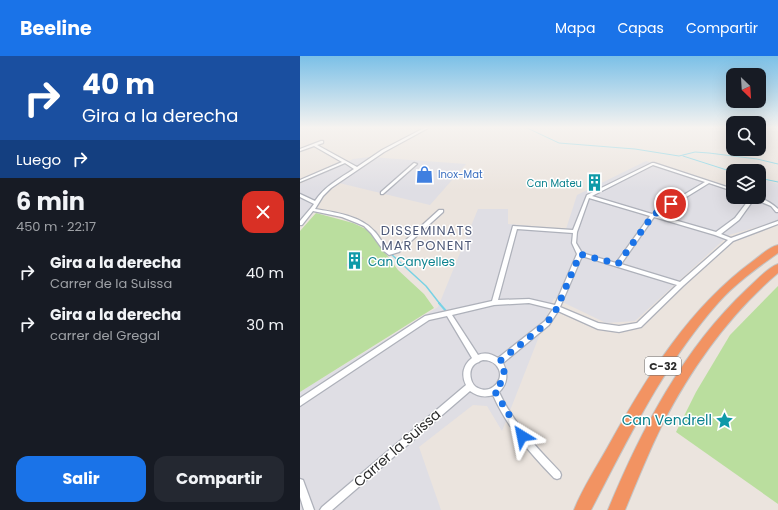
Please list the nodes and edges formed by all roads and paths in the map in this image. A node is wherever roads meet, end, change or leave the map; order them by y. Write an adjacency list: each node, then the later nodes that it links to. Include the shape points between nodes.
1 (320, 148): 3 (street)
2 (388, 148): 5 (street)
3 (345, 162): 5 (street); 6 (street)
4 (415, 164): 9 (street)
5 (357, 169): 13 (street, via 330,187)
6 (300, 181)
7 (708, 182): 8 (street); 11 (street, via 653,164); 18 (street)
8 (726, 188)
9 (382, 193)
10 (300, 195): 13 (street)
11 (588, 196): 18 (street); 21 (street)
12 (766, 202): 17 (street)
13 (315, 204): 15 (street)
14 (749, 204): 22 (street, via 737,219)
15 (312, 210): 16 (street, via 361,222 370,228 389,253 397,251); 20 (street)
16 (441, 211)
17 (778, 211)
18 (653, 215): 22 (street); 26 (street)
19 (778, 222): 23 (street)
20 (300, 224)
21 (575, 232): 25 (street, via 574,243); 29 (street, via 515,227)
22 (717, 234): 23 (street)
23 (731, 240): 28 (street)
24 (778, 248): 41 (highway, C-32, via 750,268 715,299 679,341 647,391)
25 (580, 254): 26 (street); 30 (street)
26 (618, 264): 28 (street)
27 (778, 268): 42 (highway, C-32, via 734,308 705,344 665,407)
28 (681, 284): 30 (street, via 639,325 619,329 598,326)
29 (494, 303): 30 (street, via 529,301); 31 (street)
30 (557, 308): 33 (street, via 547,323)
31 (448, 313): 32 (street); 36 (street, via 427,318)
32 (477, 360): 33 (street, via 489,357); 34 (street, via 467,375)
33 (500, 361): 35 (street, via 504,376)
34 (470, 387): 35 (street, via 480,393); 40 (street, Carrer la Suïssa)
35 (494, 390): 37 (street, via 536,455)
36 (300, 402)
37 (557, 475)
38 (300, 483): 39 (street)
39 (309, 510)
40 (326, 510)
41 (582, 510)
42 (616, 510)

